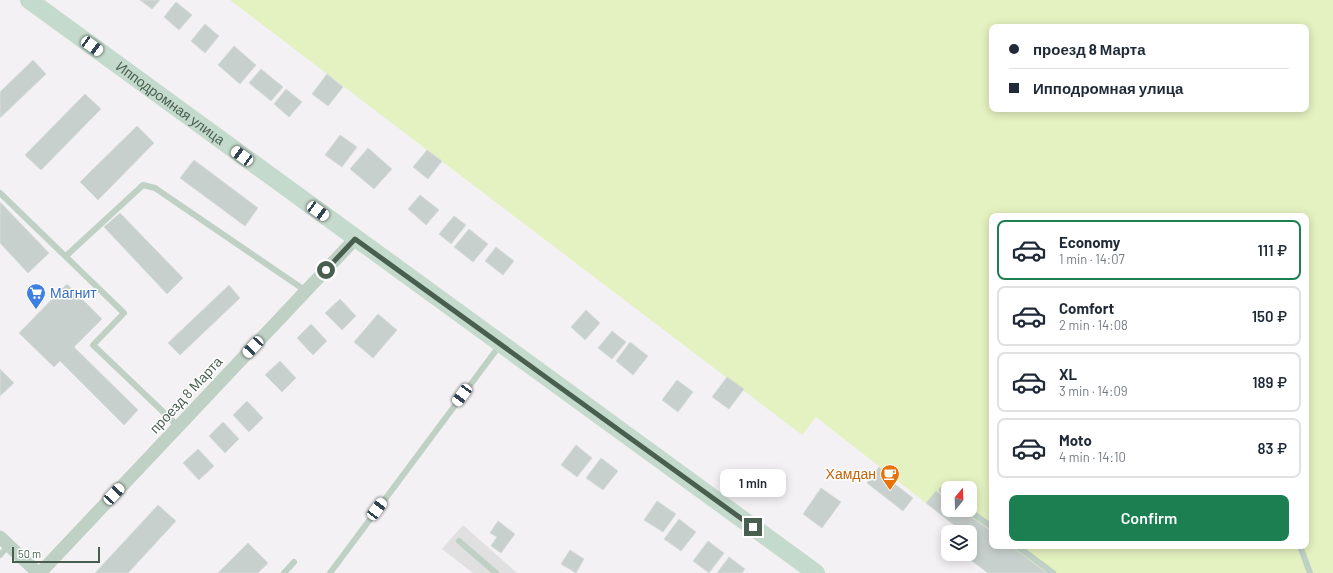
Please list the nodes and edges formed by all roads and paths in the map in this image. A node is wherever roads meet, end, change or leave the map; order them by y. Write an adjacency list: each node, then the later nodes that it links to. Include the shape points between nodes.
1 (30, 0): 3 (main road, Ипподромная улица)
2 (0, 193): 4 (lane)
3 (355, 239): 5 (street, проезд 8 Марта); 6 (main road, Ипподромная улица)
4 (66, 256): 5 (lane, via 143,185 155,188); 7 (lane, via 124,313 93,345)
5 (306, 291): 7 (street, проезд 8 Марта)
6 (500, 344): 17 (lane); 19 (main road, Ипподромная улица)
7 (178, 426): 15 (street, проезд 8 Марта)
8 (977, 517): 9 (lane)
9 (989, 526)
10 (459, 542): 18 (lane)
11 (3, 546): 15 (street)
12 (1021, 549): 20 (lane)
13 (1301, 549): 21 (lane)
14 (294, 562): 16 (lane)
15 (39, 573)
16 (284, 573)
17 (330, 573)
18 (496, 573)
19 (816, 573)
20 (1053, 573)
21 (1310, 573)

